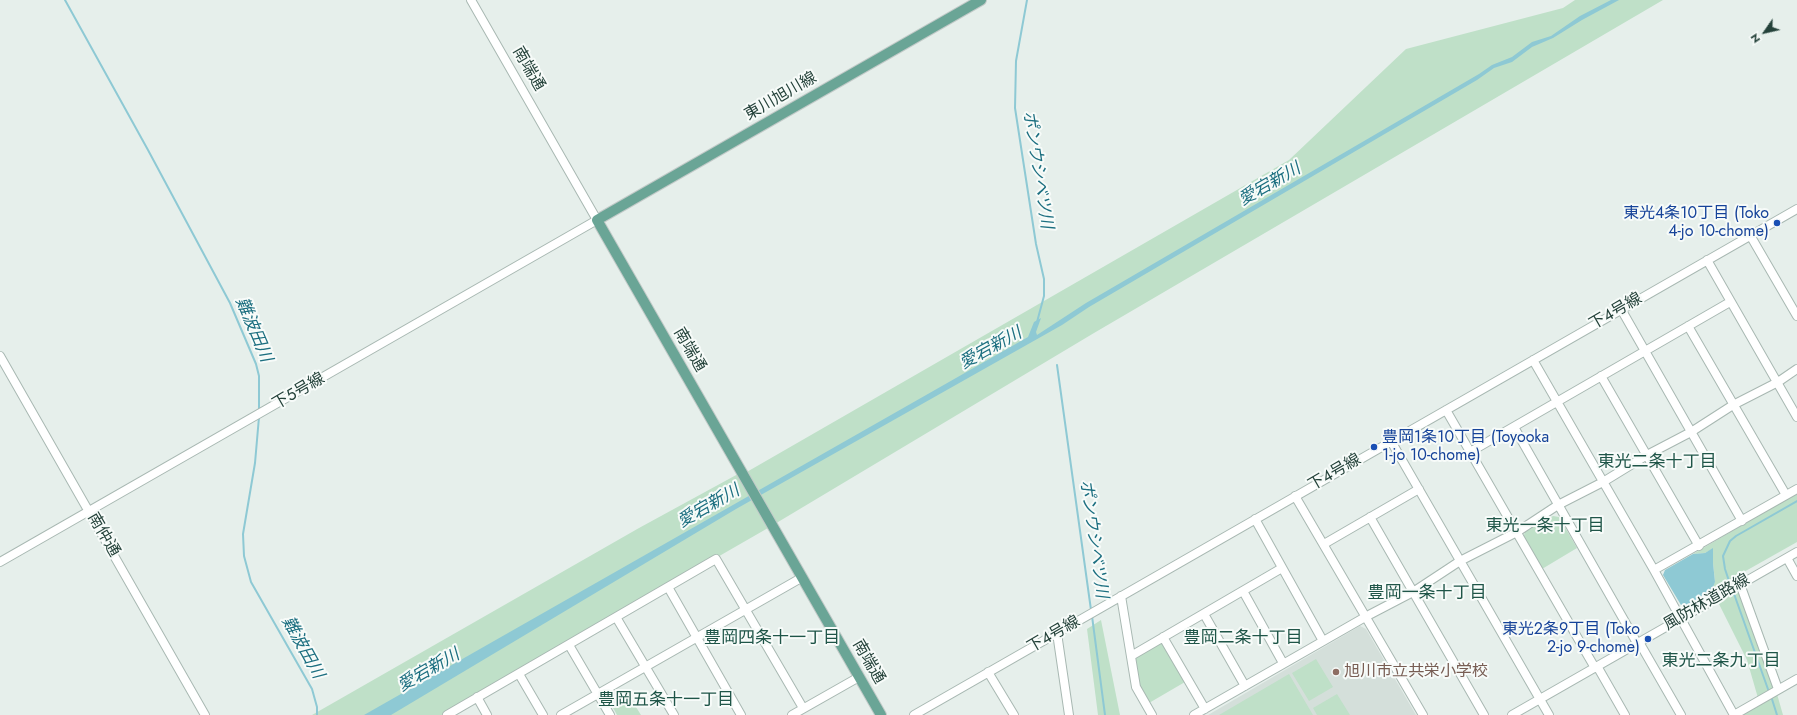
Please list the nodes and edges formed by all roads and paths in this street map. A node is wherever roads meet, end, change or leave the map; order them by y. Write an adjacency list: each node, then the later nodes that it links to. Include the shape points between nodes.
1 (471, 0): 4 (street, 南端通)
2 (981, 0): 4 (main road, 東川旭川線)
3 (1796, 210): 5 (street, 下4号線)
4 (597, 220): 32 (street, 下5号線); 46 (main road, 南端通)
5 (1750, 235): 6 (street, 下4号線); 9 (street)
6 (1707, 260): 7 (street); 8 (street, 下4号線)
7 (1730, 302): 10 (street); 16 (street)
8 (1621, 309): 11 (street); 13 (street, 下4号線)
9 (1797, 316)
10 (1688, 326): 11 (street); 18 (street)
11 (1645, 351): 15 (street); 22 (street)
12 (0, 356): 32 (street, 南仲通)
13 (1533, 360): 17 (street); 19 (street, 下4号線)
14 (1797, 369): 16 (street)
15 (1601, 376): 17 (street); 25 (street)
16 (1778, 382): 18 (street); 20 (street)
17 (1558, 401): 21 (street); 26 (street)
18 (1733, 405): 22 (street); 30 (street)
19 (1446, 410): 23 (street, 下4号線); 24 (street)
20 (1797, 417)
21 (1514, 427): 24 (street); 31 (street)
22 (1691, 432): 25 (street); 35 (street)
23 (1391, 441): 28 (street); 29 (street, 下4号線)
24 (1470, 452): 36 (street)
25 (1647, 455): 26 (street); 38 (street)
26 (1603, 482): 31 (street); 44 (street)
27 (1797, 489): 30 (street)
28 (1419, 490): 33 (street); 41 (street)
29 (1295, 496): 34 (street, 下4号線); 37 (street)
30 (1786, 496): 35 (street)
31 (1558, 505): 36 (street); 61 (street)
32 (89, 511): 42 (street, 下5号線); 78 (street, 南仲通)
33 (1370, 517): 37 (street); 50 (street)
34 (1255, 519): 43 (street); 51 (street, 下4号線)
35 (1742, 521): 38 (street)
36 (1517, 532): 41 (street); 66 (street)
37 (1324, 544): 54 (street)
38 (1699, 546): 44 (street)
39 (1797, 552): 40 (street, 風防林道路線)
40 (1786, 558): 45 (street); 47 (street, 風防林道路線)
41 (1460, 561): 50 (street); 75 (street)
42 (0, 562)
43 (1282, 568): 49 (street); 60 (street)
44 (1654, 570): 56 (street)
45 (1797, 576)
46 (801, 578): 52 (street); 69 (main road, 南端通)
47 (1737, 586): 56 (street, 風防林道路線); 72 (street)
48 (668, 588): 52 (street, via 716,559); 55 (street); 59 (street)
49 (1243, 591): 53 (street); 64 (street)
50 (1413, 592): 54 (street); 94 (street)
51 (1121, 596): 57 (street, 下4号線); 63 (street)
52 (746, 609): 59 (street); 76 (street)
53 (1204, 614): 58 (street); 71 (street)
54 (1366, 616): 60 (street); 93 (street)
55 (616, 617): 62 (street); 65 (street)
56 (1680, 618): 61 (street, 風防林道路線); 99 (street)
57 (1057, 633): 67 (street, 下4号線); 90 (street)
58 (1163, 637): 63 (street); 77 (street)
59 (697, 638): 65 (street); 85 (street)
60 (1323, 641): 64 (street)
61 (1638, 643): 66 (street, 風防林道路線); 98 (street)
62 (569, 645): 68 (street); 73 (street)
63 (1131, 656): 91 (street, via 1136,687)
64 (1283, 663): 71 (street)
65 (646, 667): 73 (street); 84 (street)
66 (1596, 667): 75 (street, 風防林道路線); 97 (street)
67 (988, 672): 88 (street, 下4号線); 89 (street)
68 (519, 674): 74 (street); 81 (street)
69 (859, 678): 76 (street); 87 (main road, 南端通)
70 (1796, 683): 72 (street)
71 (1244, 686): 77 (street)
72 (1776, 691): 99 (street)
73 (598, 694): 82 (street); 83 (street)
74 (477, 697): 79 (street); 80 (street)
75 (1540, 699): 95 (street, 風防林道路線); 96 (street)
76 (803, 708): 86 (street)
77 (1205, 709): 92 (street)
78 (205, 715)
79 (447, 715)
80 (487, 715)
81 (543, 715)
82 (561, 715)
83 (610, 715)
84 (674, 715)
85 (741, 715)
86 (792, 715)
87 (881, 715)
88 (914, 715)
89 (1014, 715)
90 (1069, 715)
91 (1152, 715)
92 (1194, 715)
93 (1423, 715)
94 (1484, 715)
95 (1512, 715)
96 (1549, 715)
97 (1625, 715)
98 (1681, 715)
99 (1734, 715)

